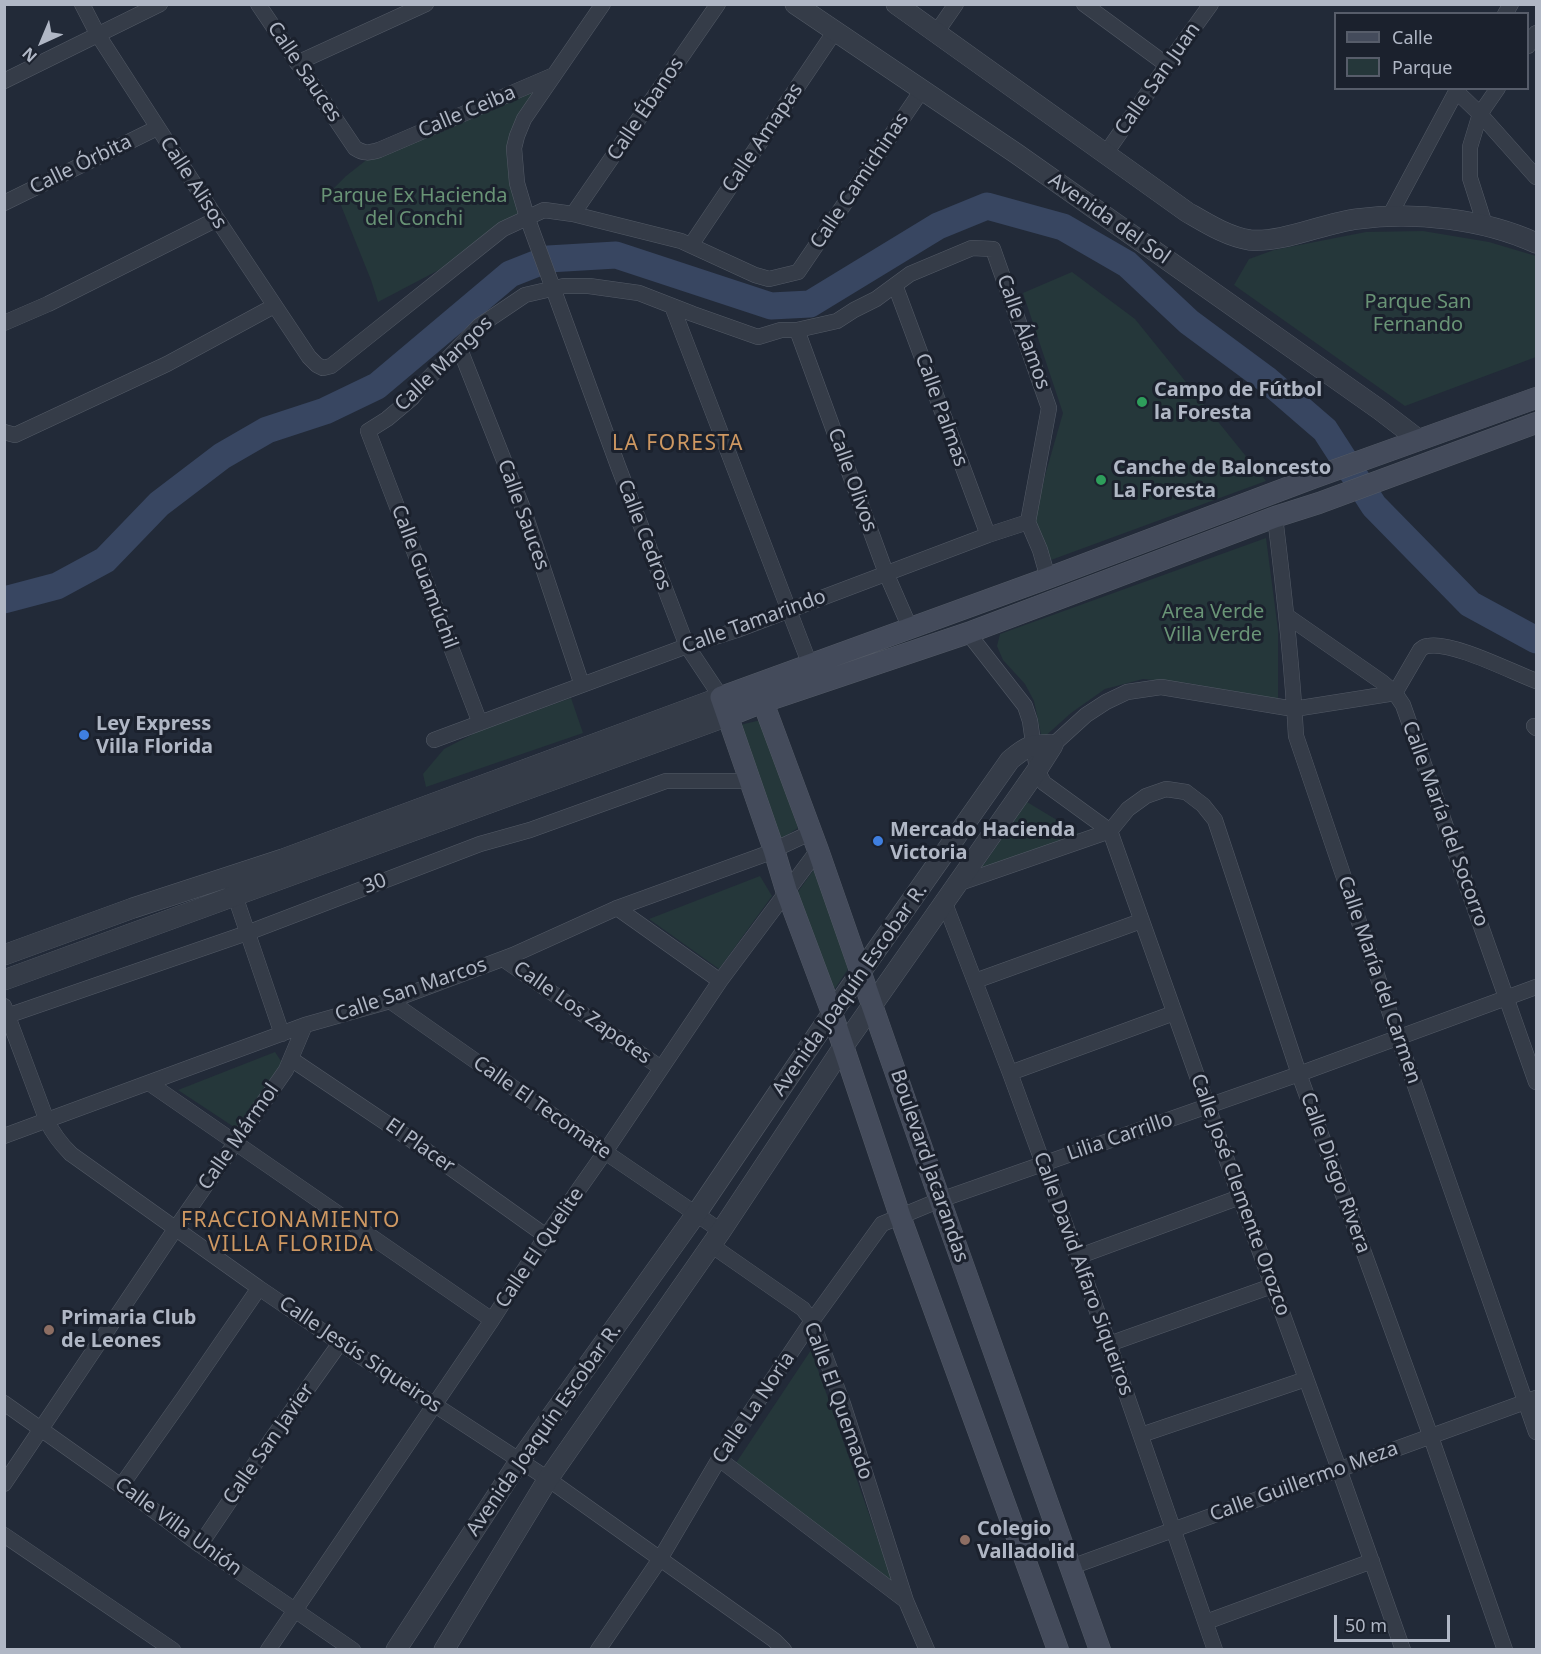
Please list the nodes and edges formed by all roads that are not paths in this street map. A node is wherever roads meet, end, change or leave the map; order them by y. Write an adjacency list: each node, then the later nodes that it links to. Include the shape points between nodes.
1 (82, 4): 14 (street, Calle Alisos)
2 (160, 4): 14 (street)
3 (258, 4): 15 (street, Calle Sauces)
4 (426, 4): 15 (street)
5 (603, 4): 17 (street, Calle Ceiba)
6 (718, 4): 28 (street, Calle Ébanos)
7 (795, 4): 12 (street, Avenida del Sol)
8 (896, 4): 13 (street)
9 (957, 4): 13 (street)
10 (1083, 4): 16 (street)
11 (1211, 4): 16 (street, Calle San Juan)
12 (835, 31): 19 (street, Avenida del Sol); 34 (street, Calle Amapas)
13 (936, 33): 25 (street)
14 (98, 35): 18 (street); 23 (street, Calle Alisos)
15 (297, 63): 24 (street, Calle Sauces, via 355,148 369,153)
16 (1167, 65): 25 (street, Calle San Juan)
17 (554, 75): 24 (street, Calle Ceiba); 31 (street, Calle Ceiba, via 524,119 514,148 518,183)
18 (4, 81)
19 (922, 90): 34 (street, Calle Camichinas, via 798,273 769,279 755,276); 47 (street, Avenida del Sol)
20 (1457, 90): 22 (street); 29 (street)
21 (1497, 90): 22 (street)
22 (1480, 114): 26 (street); 32 (street, via 1470,147 1470,178)
23 (157, 128): 27 (street, Calle Órbita); 30 (street, Calle Alisos)
24 (379, 150)
25 (1106, 153): 29 (street, via 1187,212 1219,230 1250,240)
26 (1536, 177)
27 (4, 202)
28 (573, 214): 31 (street, via 544,210); 34 (street)
29 (1390, 215): 32 (street)
30 (217, 219): 38 (street, Calle Alisos); 40 (street)
31 (530, 224): 36 (street, Calle Cedros); 38 (street, Calle Alisos, via 503,229 331,366 323,368 309,357)
32 (1485, 225): 33 (street)
33 (1536, 243)
34 (691, 245)
35 (993, 249): 37 (street, Calle Mangos, via 972,248 910,274); 50 (street, Calle Álamos, via 1049,408)
36 (551, 282): 39 (street, Calle Mangos, via 639,293); 42 (street, Calle Mangos, via 507,306); 58 (street, Calle Cedros)
37 (895, 285): 41 (street, Calle Mangos, via 837,321); 51 (street, Calle Palmas)
38 (274, 306): 46 (street, via 167,364 15,435)
39 (672, 306): 41 (street, Calle Mangos, via 758,337); 54 (street)
40 (4, 323)
41 (797, 330): 52 (street, Calle Olivos)
42 (459, 347): 45 (street, Calle Mangos, via 412,398); 61 (street, Calle Sauces, via 524,511)
43 (1536, 398): 47 (main road)
44 (1536, 423): 48 (main road)
45 (368, 431): 66 (street, Calle Guamúchil)
46 (4, 432)
47 (1419, 440): 48 (street); 53 (main road)
48 (1438, 460): 49 (main road)
49 (1275, 517): 55 (street, Calle María del Carmen); 57 (main road)
50 (1028, 522): 51 (street, Calle Tamarindo); 53 (street)
51 (988, 535): 52 (street, Calle Tamarindo)
52 (886, 573): 54 (street, Calle Tamarindo); 56 (street, Calle Olivos)
53 (1048, 578): 56 (main road)
54 (789, 611): 58 (street, Calle Tamarindo); 59 (street)
55 (1287, 616): 62 (street, Calle María del Socorro); 65 (street, Calle María del Carmen)
56 (910, 628): 59 (main road)
57 (968, 633): 63 (main road); 68 (street, via 1025,706)
58 (687, 646): 61 (street, Calle Tamarindo); 64 (street, Calle Cedros)
59 (810, 665): 63 (main road)
60 (1536, 681): 62 (street, via 1463,652 1430,645 1420,650)
61 (582, 685): 66 (street, Calle Tamarindo)
62 (1395, 693): 65 (street); 89 (street, Calle María del Socorro, via 1403,705)
63 (758, 694): 64 (main road); 72 (main road, Boulevard Jacarandas)
64 (724, 706): 70 (main road); 74 (street); 77 (street)
65 (1294, 709): 68 (street, via 1161,687 1127,692 1106,702); 97 (street, Calle María del Carmen, via 1296,736)
66 (480, 723): 67 (street, Calle Tamarindo)
67 (434, 740)
68 (1043, 745): 69 (street, Avenida Joaquín Escobar R.); 84 (street, Avenida Joaquín Escobar R., via 1022,750 1010,760)
69 (1037, 770): 71 (street, via 1044,783); 75 (street, Avenida Joaquín Escobar R.)
70 (750, 781): 73 (main road); 81 (street, 30, via 666,781 480,844)
71 (1110, 831): 75 (street); 80 (street, Calle José Clemente Orozco); 102 (street, Calle Diego Rivera, via 1128,809 1146,796 1166,789 1186,792 1215,820)
72 (815, 841): 73 (street, Calle San Marcos); 76 (street, Calle El Quelite); 84 (main road, Boulevard Jacarandas)
73 (774, 850): 76 (main road); 79 (street, Calle San Marcos)
74 (227, 876): 77 (street); 82 (street)
75 (957, 884): 78 (street, Avenida Joaquín Escobar R.)
76 (787, 893): 86 (street, Calle El Quelite); 93 (main road)
77 (235, 897): 81 (street); 85 (street)
78 (944, 901): 87 (street, Calle David Alfaro Siqueiros); 91 (street, Avenida Joaquín Escobar R.)
79 (617, 908): 83 (street, Calle San Marcos); 86 (street)
80 (1141, 921): 87 (street); 94 (street, Calle José Clemente Orozco)
81 (247, 933): 92 (street, 30); 96 (street)
82 (4, 955)
83 (503, 959): 90 (street, Calle San Marcos); 100 (street, Calle Los Zapotes)
84 (861, 972): 91 (main road, Boulevard Jacarandas); 93 (street, Avenida Joaquín Escobar R.)
85 (4, 980)
86 (720, 981): 100 (street, Calle El Quelite)
87 (975, 981): 101 (street, Calle David Alfaro Siqueiros)
88 (1536, 987): 89 (street, Lilia Carrillo)
89 (1507, 998): 97 (street, Lilia Carrillo); 103 (street, Calle María del Socorro)
90 (390, 1001): 95 (street, Calle San Marcos); 109 (street, Calle El Tecomate)
91 (873, 1006): 98 (street, Avenida Joaquín Escobar R.); 112 (main road, Boulevard Jacarandas)
92 (6, 1013): 106 (street, Calle Jesús Siqueiros)
93 (832, 1013): 98 (main road); 113 (street, Avenida Joaquín Escobar R.)
94 (1174, 1013): 101 (street); 105 (street, Calle José Clemente Orozco)
95 (305, 1025): 96 (street, Calle San Marcos); 99 (street, Calle Mármol)
96 (282, 1035): 104 (street, Calle San Marcos)
97 (1398, 1037): 102 (street, Lilia Carrillo); 126 (street, Calle María del Carmen)
98 (843, 1047): 114 (main road); 117 (street, Avenida Joaquín Escobar R.)
99 (291, 1059): 108 (street, Calle Mármol); 116 (street, El Placer)
100 (661, 1068): 109 (street, Calle El Quelite)
101 (1010, 1073): 110 (street, Calle David Alfaro Siqueiros)
102 (1299, 1074): 105 (street, Lilia Carrillo); 132 (street, Calle Diego Rivera)
103 (1536, 1082)
104 (149, 1083): 106 (street, Calle San Marcos); 108 (street)
105 (1208, 1106): 110 (street, Lilia Carrillo); 111 (street, Calle José Clemente Orozco)
106 (47, 1121): 107 (street, Calle San Marcos); 115 (street, Calle Jesús Siqueiros, via 71,1154)
107 (4, 1136)
108 (236, 1142): 115 (street, Calle Mármol); 121 (street)
109 (605, 1152): 113 (street, Calle El Tecomate); 116 (street, Calle El Quelite)
110 (1042, 1164): 112 (street, Lilia Carrillo); 118 (street, Calle David Alfaro Siqueiros)
111 (1240, 1197): 118 (street); 119 (street, Calle José Clemente Orozco)
112 (940, 1200): 114 (street, Calle La Noria); 144 (main road, Boulevard Jacarandas)
113 (696, 1214): 117 (street); 134 (street, Avenida Joaquín Escobar R.)
114 (900, 1216): 122 (street, Calle La Noria, via 882,1224); 156 (main road)
115 (176, 1228): 120 (street, Calle Jesús Siqueiros); 129 (street, Calle Mármol)
116 (546, 1236): 121 (street, Calle El Quelite)
117 (716, 1238): 122 (street, Calle El Quemado, via 803,1309); 136 (street, Avenida Joaquín Escobar R.)
118 (1077, 1257): 124 (street, Calle David Alfaro Siqueiros)
119 (1272, 1286): 124 (street); 125 (street, Calle José Clemente Orozco)
120 (259, 1288): 123 (street, Calle Jesús Siqueiros); 138 (street)
121 (492, 1320): 128 (street, Calle El Quelite)
122 (812, 1321): 133 (street, Calle La Noria); 145 (street, Calle El Quemado)
123 (340, 1343): 128 (street, Calle Jesús Siqueiros); 141 (street, Calle San Javier)
124 (1109, 1344): 131 (street, Calle David Alfaro Siqueiros)
125 (1305, 1379): 131 (street); 135 (street, Calle José Clemente Orozco)
126 (1532, 1400): 130 (street, Calle María del Carmen); 132 (street, Calle Guillermo Meza)
127 (4, 1403): 129 (street, Calle Villa Unión)
128 (435, 1405): 134 (street, Calle Jesús Siqueiros); 146 (street, Calle El Quelite)
129 (42, 1428): 137 (street, Calle Mármol); 138 (street, Calle Villa Unión)
130 (1536, 1432)
131 (1141, 1435): 139 (street, Calle David Alfaro Siqueiros)
132 (1431, 1437): 135 (street, Calle Guillermo Meza); 160 (street, Calle Diego Rivera)
133 (719, 1459): 142 (street, Calle La Noria); 145 (street, Calle El Quemado)
134 (520, 1460): 136 (street, Calle Jesús Siqueiros); 151 (street, Avenida Joaquín Escobar R.)
135 (1339, 1469): 139 (street, Calle Guillermo Meza); 143 (street, Calle José Clemente Orozco)
136 (548, 1479): 142 (street, Calle Jesús Siqueiros); 152 (street, Avenida Joaquín Escobar R.)
137 (4, 1484)
138 (121, 1486): 141 (street, Calle Villa Unión)
139 (1174, 1529): 144 (street, Calle Guillermo Meza); 147 (street, Calle David Alfaro Siqueiros)
140 (4, 1535): 148 (street)
141 (200, 1545): 146 (street, Calle Villa Unión)
142 (660, 1559): 153 (street, Calle La Noria); 154 (street, Calle Jesús Siqueiros)
143 (1372, 1561): 147 (street); 159 (street, Calle José Clemente Orozco)
144 (1071, 1567): 157 (main road, Boulevard Jacarandas)
145 (906, 1601): 155 (street, Calle El Quemado)
146 (294, 1610): 149 (street, Calle El Quelite); 150 (street, Calle Villa Unión)
147 (1206, 1622): 158 (street, Calle David Alfaro Siqueiros)
148 (173, 1650)
149 (267, 1650)
150 (353, 1650)
151 (396, 1650)
152 (444, 1650)
153 (598, 1650)
154 (784, 1650)
155 (927, 1650)
156 (1058, 1650)
157 (1100, 1650)
158 (1215, 1650)
159 (1403, 1650)
160 (1505, 1650)

